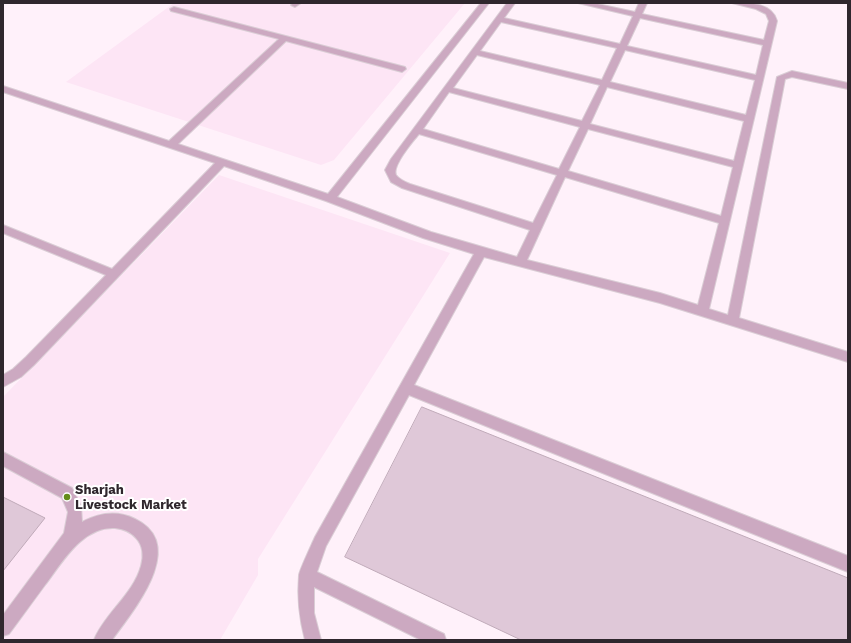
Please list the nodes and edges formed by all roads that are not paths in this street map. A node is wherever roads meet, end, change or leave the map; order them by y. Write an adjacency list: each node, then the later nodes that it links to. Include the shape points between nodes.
1 (485, 3): 26 (lane)
2 (511, 3): 8 (lane)
3 (582, 3): 7 (lane)
4 (643, 3): 7 (lane)
5 (736, 3): 10 (lane, via 761,8 771,14 773,21)
6 (174, 8): 9 (lane)
7 (637, 15): 10 (lane); 11 (lane)
8 (499, 19): 11 (lane); 12 (lane)
9 (285, 38): 13 (lane); 22 (lane)
10 (767, 43): 14 (lane)
11 (622, 47): 14 (lane); 15 (lane)
12 (475, 52): 15 (lane); 18 (lane)
13 (402, 69)
14 (759, 78): 19 (lane)
15 (605, 84): 19 (lane); 20 (lane)
16 (848, 86): 34 (lane, via 792,74 781,77)
17 (3, 89): 22 (lane)
18 (447, 89): 20 (lane); 21 (lane)
19 (749, 119): 24 (lane)
20 (585, 125): 24 (lane); 25 (lane)
21 (417, 130): 25 (lane); 28 (lane, via 390,167 392,178 406,186)
22 (171, 145): 23 (lane)
23 (222, 162): 26 (lane); 32 (lane)
24 (738, 165): 27 (lane)
25 (562, 173): 27 (lane); 28 (lane)
26 (330, 198): 30 (lane, via 427,236)
27 (725, 221): 33 (lane)
28 (537, 228): 31 (lane)
29 (3, 229): 32 (lane)
30 (481, 252): 31 (lane); 37 (lane)
31 (520, 262): 33 (lane)
32 (114, 274): 36 (lane, via 30,361)
33 (704, 310): 34 (lane)
34 (733, 320): 35 (lane)
35 (848, 357)
36 (3, 381)
37 (406, 388): 40 (lane); 41 (lane, via 320,542)
38 (3, 459): 39 (lane, via 67,493 74,502 74,528)
39 (67, 544): 42 (lane); 43 (lane, via 82,531 99,522 116,520 131,523 143,533 149,546 149,563 141,584)
40 (848, 564)
41 (307, 575): 44 (lane, via 304,591 306,617); 45 (lane)
42 (3, 628)
43 (102, 640)
44 (313, 640)
45 (438, 640)

